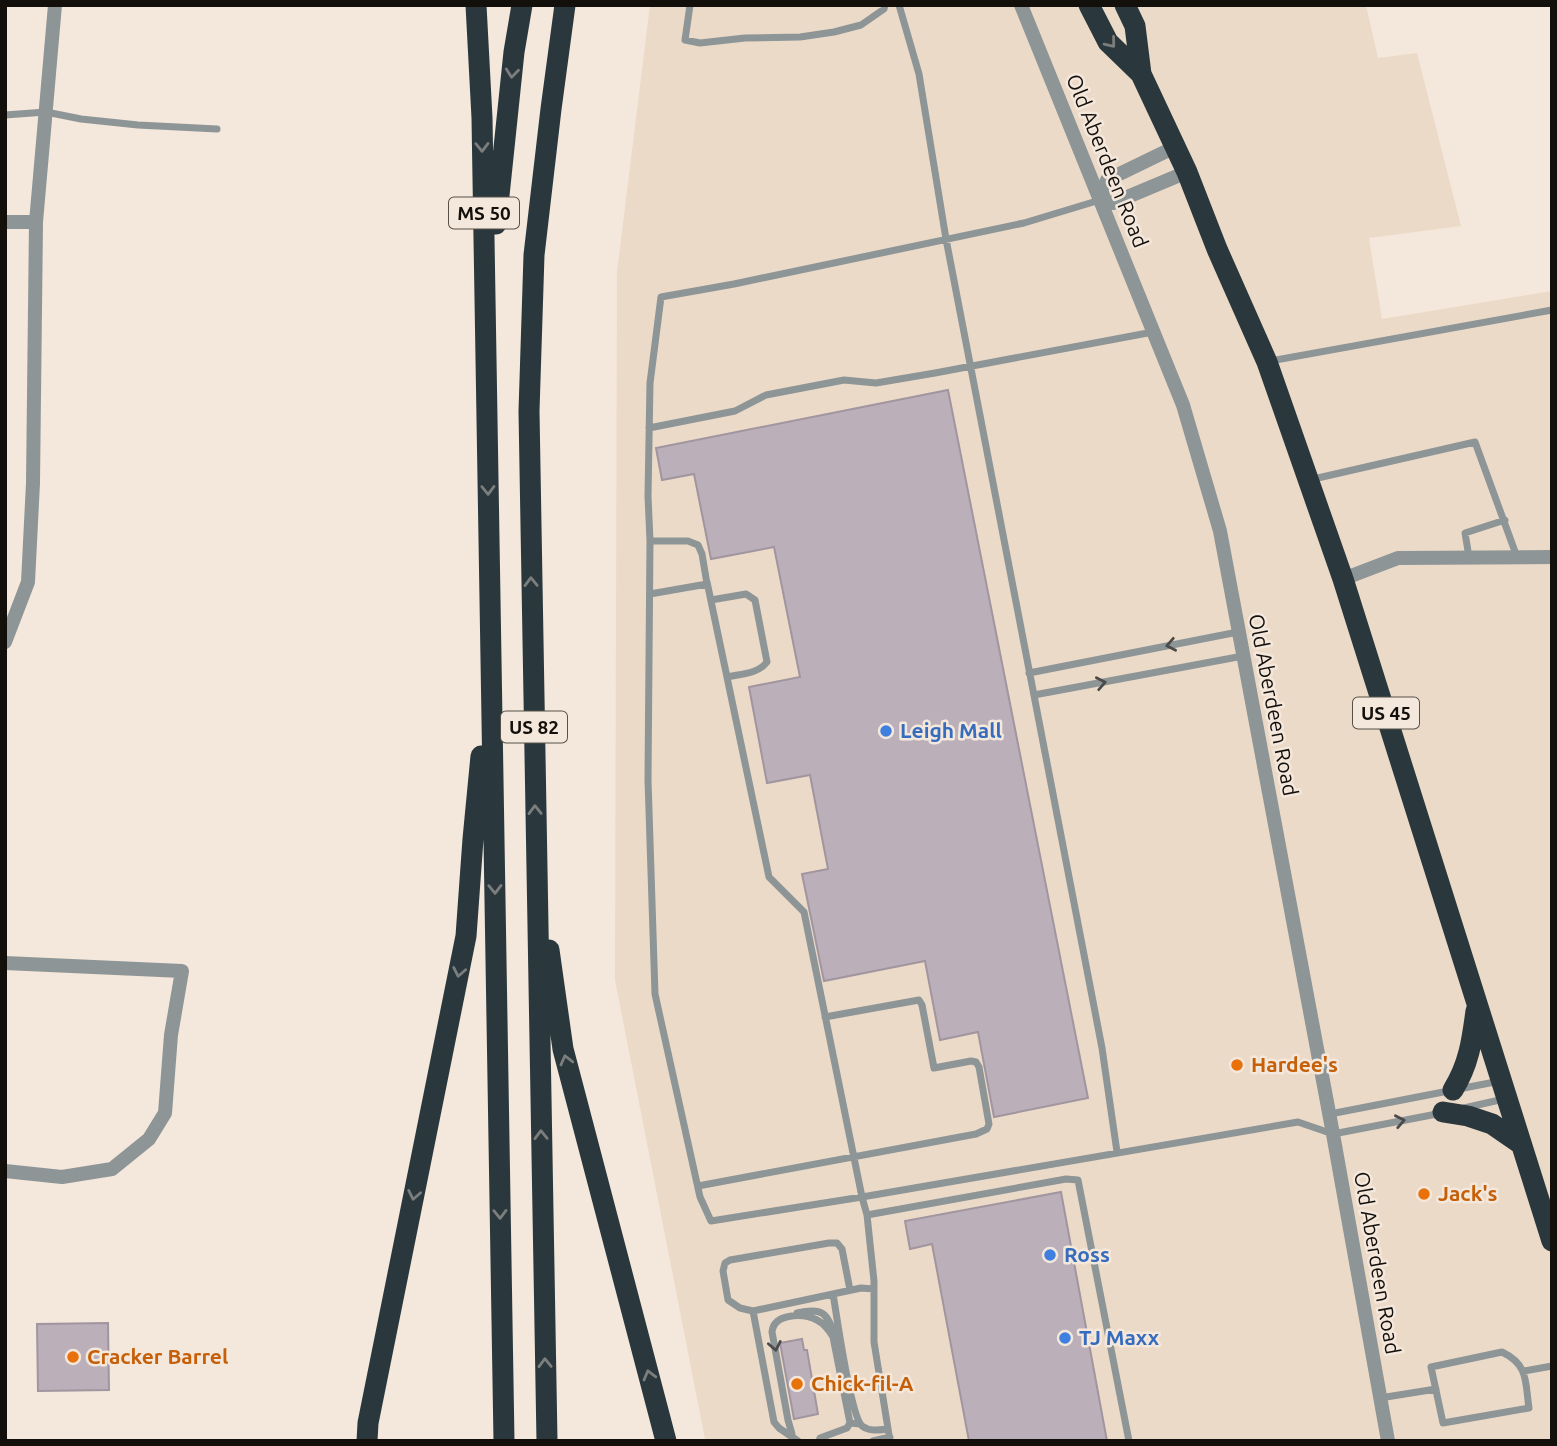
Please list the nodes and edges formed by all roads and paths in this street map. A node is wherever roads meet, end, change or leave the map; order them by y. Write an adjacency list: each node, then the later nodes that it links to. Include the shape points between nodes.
1 (55, 5): 12 (street)
2 (476, 5): 25 (highway, MS 50, one-way to 25)
3 (522, 5): 25 (highway, US 82, one-way to 25, via 496,215)
4 (690, 5): 5 (lane, via 685,40 699,43 834,32 861,25)
5 (885, 5)
6 (900, 5): 20 (lane, via 919,74)
7 (1021, 5): 17 (street, Old Aberdeen Road)
8 (1089, 5): 11 (highway, US 45, one-way to 11, via 1108,42)
9 (1125, 5): 11 (highway, US 45, via 1135,26)
10 (566, 12): 44 (highway, US 82, one-way to 10, via 529,398 534,255)
11 (1141, 75): 15 (highway, US 45)
12 (46, 112): 13 (lane); 14 (lane, via 138,125); 19 (street)
13 (5, 115)
14 (217, 129)
15 (1175, 147): 16 (highway, US 45); 17 (street, via 1107,180)
16 (1187, 172): 17 (street, via 1113,203); 23 (highway, US 45)
17 (1101, 200): 20 (lane, via 1024,223); 22 (street, Old Aberdeen Road)
18 (5, 222): 19 (street)
19 (37, 222): 38 (street, via 28,582)
20 (946, 239): 24 (lane); 26 (lane, via 661,297)
21 (1552, 310): 23 (lane)
22 (1154, 332): 24 (lane); 37 (street, Old Aberdeen Road, via 1183,405 1220,531)
23 (1267, 362): 27 (highway, US 45)
24 (971, 368): 26 (lane, via 876,383 844,380 766,395 735,411); 41 (lane)
25 (487, 422): 40 (highway, US 82, one-way to 40)
26 (649, 428): 29 (lane)
27 (1309, 480): 28 (lane, via 1475,442); 33 (highway, US 45)
28 (1505, 520): 30 (lane, via 1465,533); 31 (lane)
29 (650, 541): 34 (lane, via 698,545); 35 (lane)
30 (1469, 557): 31 (street); 33 (street, via 1398,558)
31 (1517, 557): 32 (street)
32 (1552, 557)
33 (1343, 579): 46 (highway, US 45)
34 (707, 582): 35 (lane); 36 (lane)
35 (650, 594): 57 (lane, via 648,780 655,994)
36 (711, 600): 42 (lane); 42 (lane, via 746,594 755,600 758,612 766,662 757,670)
37 (1238, 632): 39 (street, Old Aberdeen Road); 41 (lane, one-way to 41)
38 (5, 642)
39 (1243, 656): 43 (lane, one-way to 39); 51 (street, Old Aberdeen Road)
40 (491, 660): 71 (highway, US 82, one-way to 71); 72 (highway, one-way to 72, via 466,936)
41 (1029, 673): 43 (lane)
42 (727, 677): 47 (lane, via 769,877 804,912)
43 (1034, 695): 54 (lane, via 1102,1048)
44 (536, 858): 73 (highway, US 82, one-way to 44); 76 (highway, one-way to 44, via 563,1049)
45 (5, 962): 56 (street, via 182,971 165,1113 149,1139 111,1169 62,1177)
46 (1477, 1006): 48 (highway, via 1471,1049); 49 (highway, US 45)
47 (825, 1017): 55 (lane); 55 (lane, via 919,1000 934,1068 971,1061 979,1067 987,1129)
48 (1453, 1090): 49 (lane); 51 (lane)
49 (1503, 1090): 50 (lane); 53 (highway, US 45)
50 (1443, 1112): 52 (lane, one-way to 50); 53 (highway, via 1492,1124)
51 (1329, 1114): 52 (street, Old Aberdeen Road)
52 (1333, 1134): 54 (lane, via 1298,1122); 68 (street, Old Aberdeen Road)
53 (1521, 1144): 60 (highway, US 45)
54 (1117, 1152): 58 (lane)
55 (854, 1157): 57 (lane); 58 (lane)
56 (5, 1171)
57 (698, 1186): 58 (lane, via 711,1221)
58 (862, 1197): 59 (lane)
59 (867, 1215): 61 (lane); 79 (lane, via 1078,1180)
60 (1552, 1241)
61 (874, 1289): 62 (lane); 74 (lane, via 874,1342)
62 (850, 1290): 63 (lane); 64 (lane, via 837,1243 725,1263 728,1300)
63 (833, 1294): 64 (lane); 70 (lane, via 852,1404)
64 (753, 1311): 75 (lane, via 774,1423)
65 (1552, 1366): 66 (lane)
66 (1524, 1371): 67 (lane, via 1502,1352 1431,1367); 67 (lane, via 1529,1408 1443,1423)
67 (1436, 1389): 68 (lane)
68 (1380, 1398): 80 (street, Old Aberdeen Road)
69 (850, 1423): 70 (lane); 75 (lane, one-way to 75, via 833,1337 826,1326 805,1316 777,1321 772,1332); 77 (lane)
70 (860, 1424): 74 (lane)
71 (504, 1433)
72 (364, 1435)
73 (547, 1436)
74 (890, 1436): 78 (lane)
75 (795, 1439)
76 (666, 1441)
77 (819, 1441)
78 (873, 1441)
79 (1129, 1441)
80 (1388, 1441)

